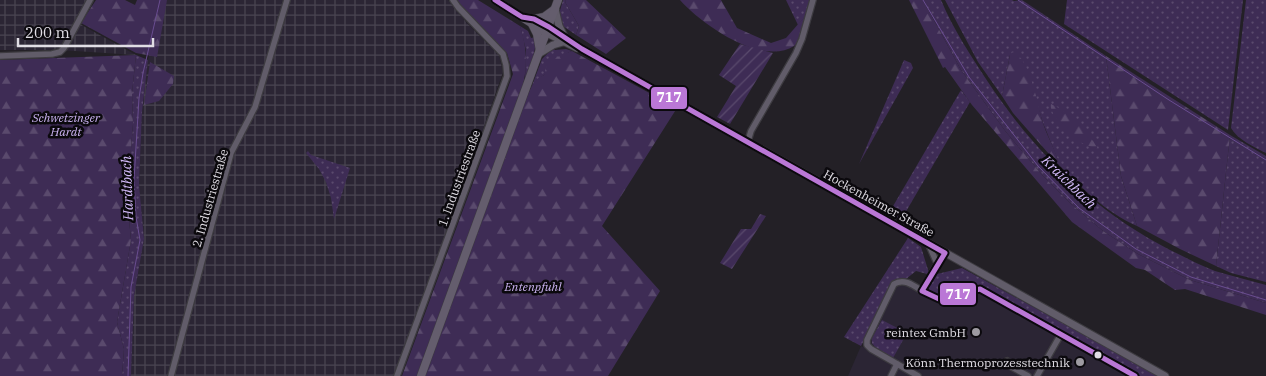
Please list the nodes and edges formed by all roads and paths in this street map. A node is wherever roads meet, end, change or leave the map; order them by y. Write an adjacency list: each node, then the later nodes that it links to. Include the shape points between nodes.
1 (90, 0): 12 (street, via 64,48 57,53)
2 (287, 0): 21 (street, 2. Industriestraße, via 253,113 231,153)
3 (453, 0): 22 (street, 1. Industriestraße, via 503,54 507,76)
4 (495, 0): 8 (main road, Hockenheimer Straße)
5 (558, 0): 7 (main road)
6 (812, 0): 13 (street, via 796,53)
7 (555, 9): 8 (main road); 9 (main road); 10 (street)
8 (533, 21): 9 (main road, Hockenheimer Straße); 11 (main road)
9 (548, 30): 10 (street, Hockenheimer Straße); 11 (main road)
10 (564, 39): 11 (street); 13 (street, Hockenheimer Straße)
11 (540, 53): 23 (main road)
12 (0, 56)
13 (748, 141): 14 (street, Hockenheimer Straße)
14 (928, 243): 15 (street, Hockenheimer Straße); 16 (street)
15 (944, 252): 16 (street); 29 (street, Hockenheimer Straße)
16 (935, 264): 17 (street)
17 (922, 291): 18 (street, via 939,299 980,289); 20 (street, via 904,281 894,284 867,340 867,345)
18 (1061, 334): 27 (street); 28 (street)
19 (1007, 361): 26 (street)
20 (897, 364): 24 (street); 25 (street)
21 (171, 376)
22 (397, 376)
23 (421, 376)
24 (891, 376)
25 (918, 376)
26 (1028, 376)
27 (1037, 376)
28 (1135, 376)
29 (1166, 376)

